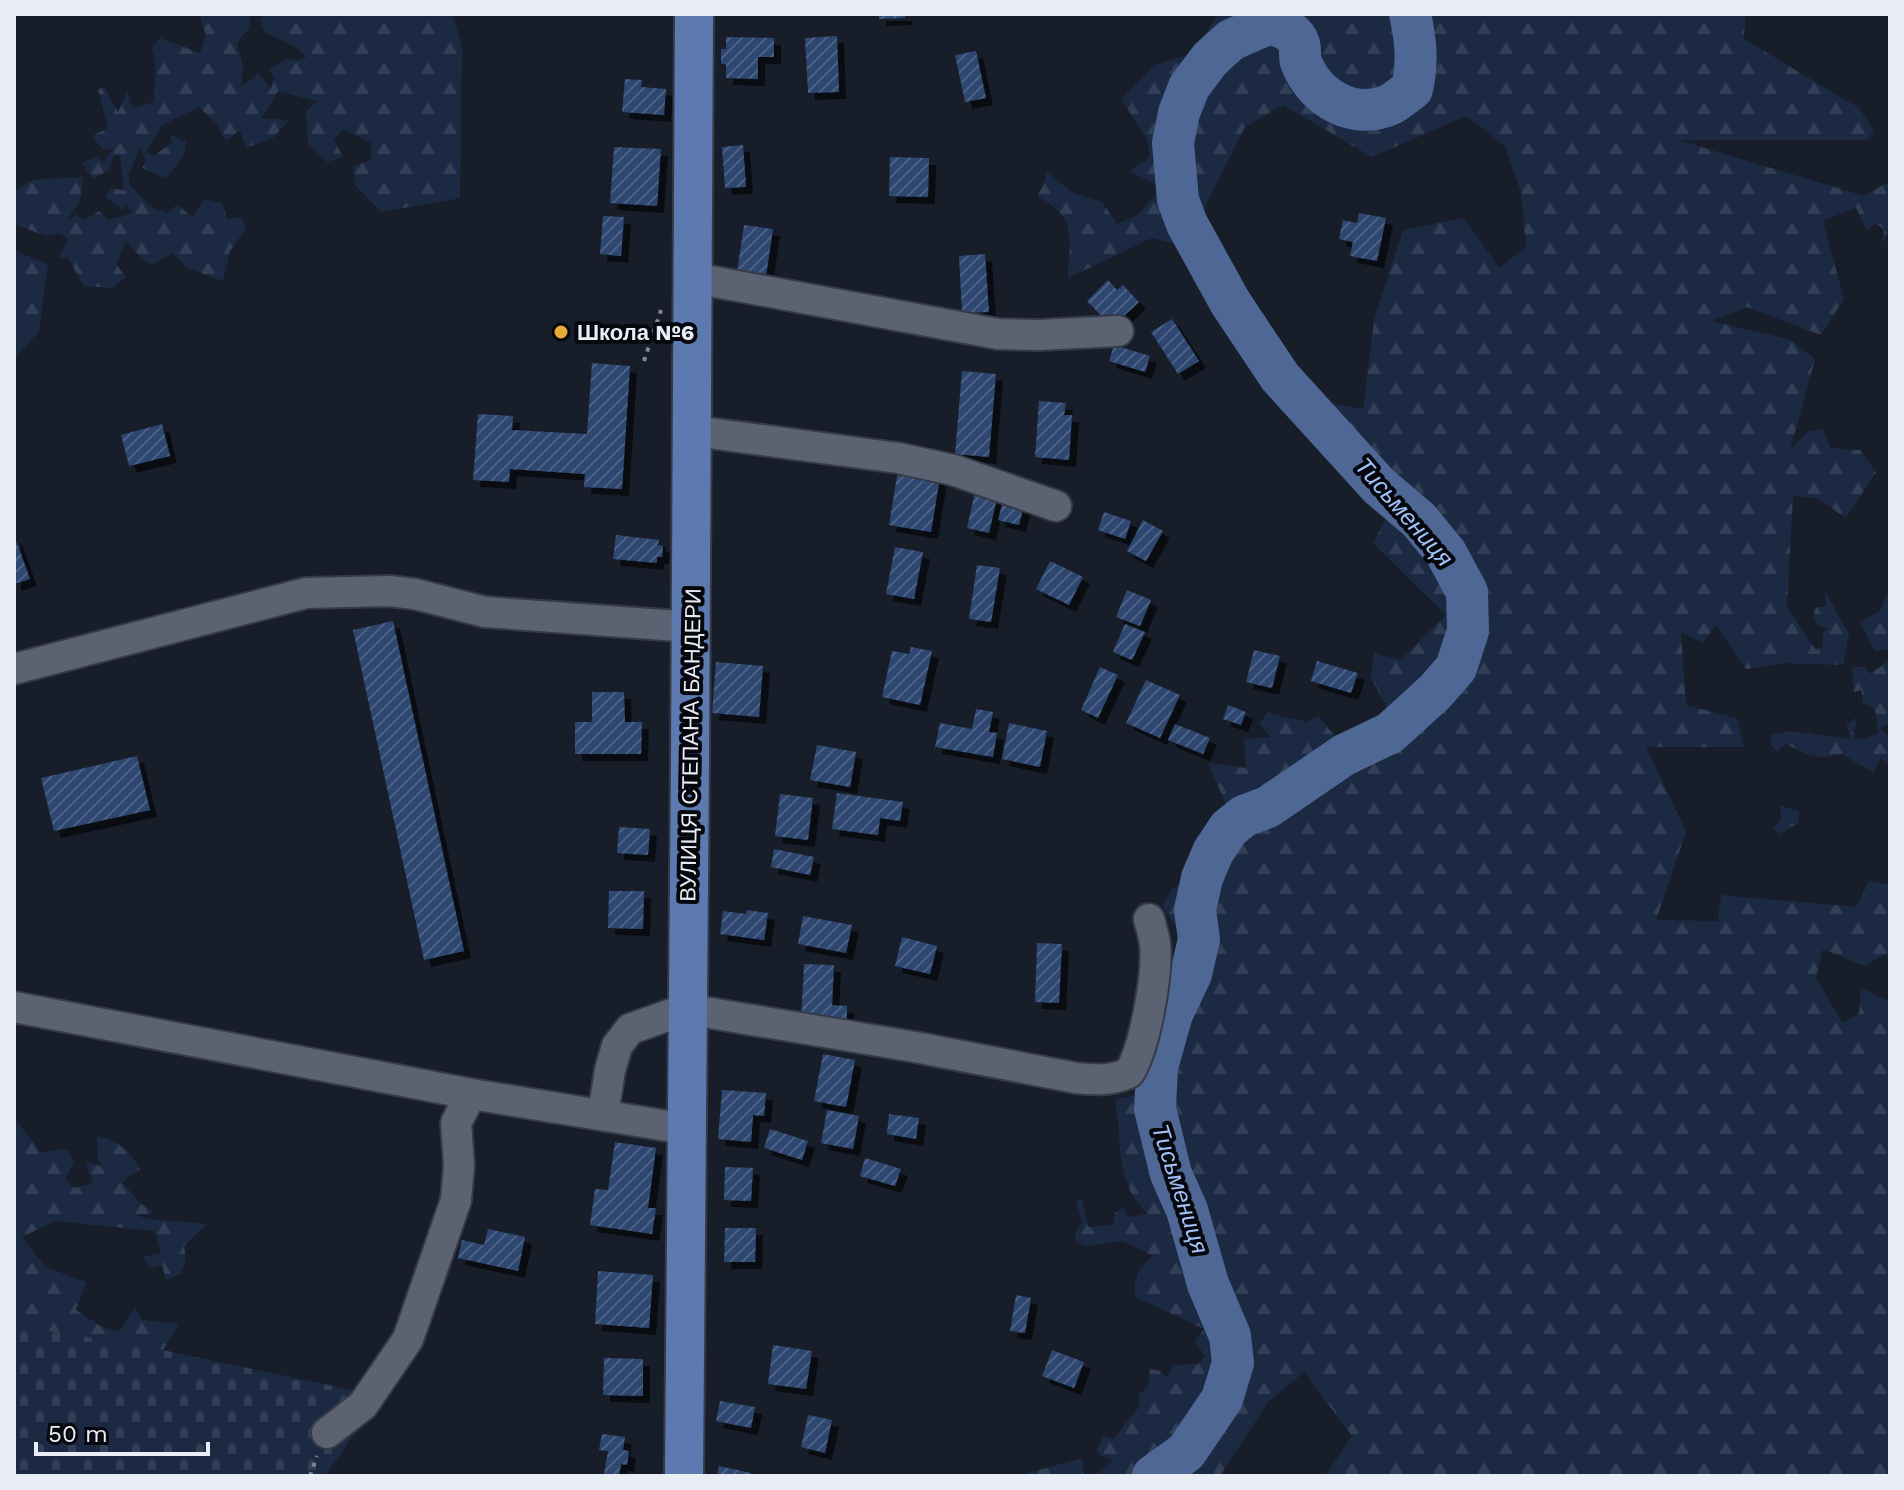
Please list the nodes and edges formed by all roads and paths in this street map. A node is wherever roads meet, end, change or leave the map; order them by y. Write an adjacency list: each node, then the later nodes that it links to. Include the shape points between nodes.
1 (694, 14): 2 (main road, ВУЛИЦЯ СТЕПАНА БАНДЕРИ)
2 (694, 278): 3 (lane, via 998,334); 4 (main road, ВУЛИЦЯ СТЕПАНА БАНДЕРИ)
3 (1118, 331)
4 (694, 431): 5 (lane, via 898,458 953,470); 6 (main road, ВУЛИЦЯ СТЕПАНА БАНДЕРИ)
5 (1056, 506)
6 (692, 627): 7 (lane, via 485,612 389,591 306,593); 10 (main road, ВУЛИЦЯ СТЕПАНА БАНДЕРИ)
7 (14, 669)
8 (1149, 919): 10 (lane, via 1154,967 1142,1045 1129,1073 1116,1079 1076,1078)
9 (14, 1007): 11 (lane)
10 (686, 1009): 12 (lane, via 630,1029 617,1046); 13 (main road, ВУЛИЦЯ СТЕПАНА БАНДЕРИ)
11 (471, 1094): 12 (lane); 14 (lane, via 456,1123 456,1200 408,1339 363,1405)
12 (603, 1115): 13 (lane)
13 (686, 1129): 15 (main road, ВУЛИЦЯ СТЕПАНА БАНДЕРИ)
14 (327, 1433)
15 (684, 1476)

